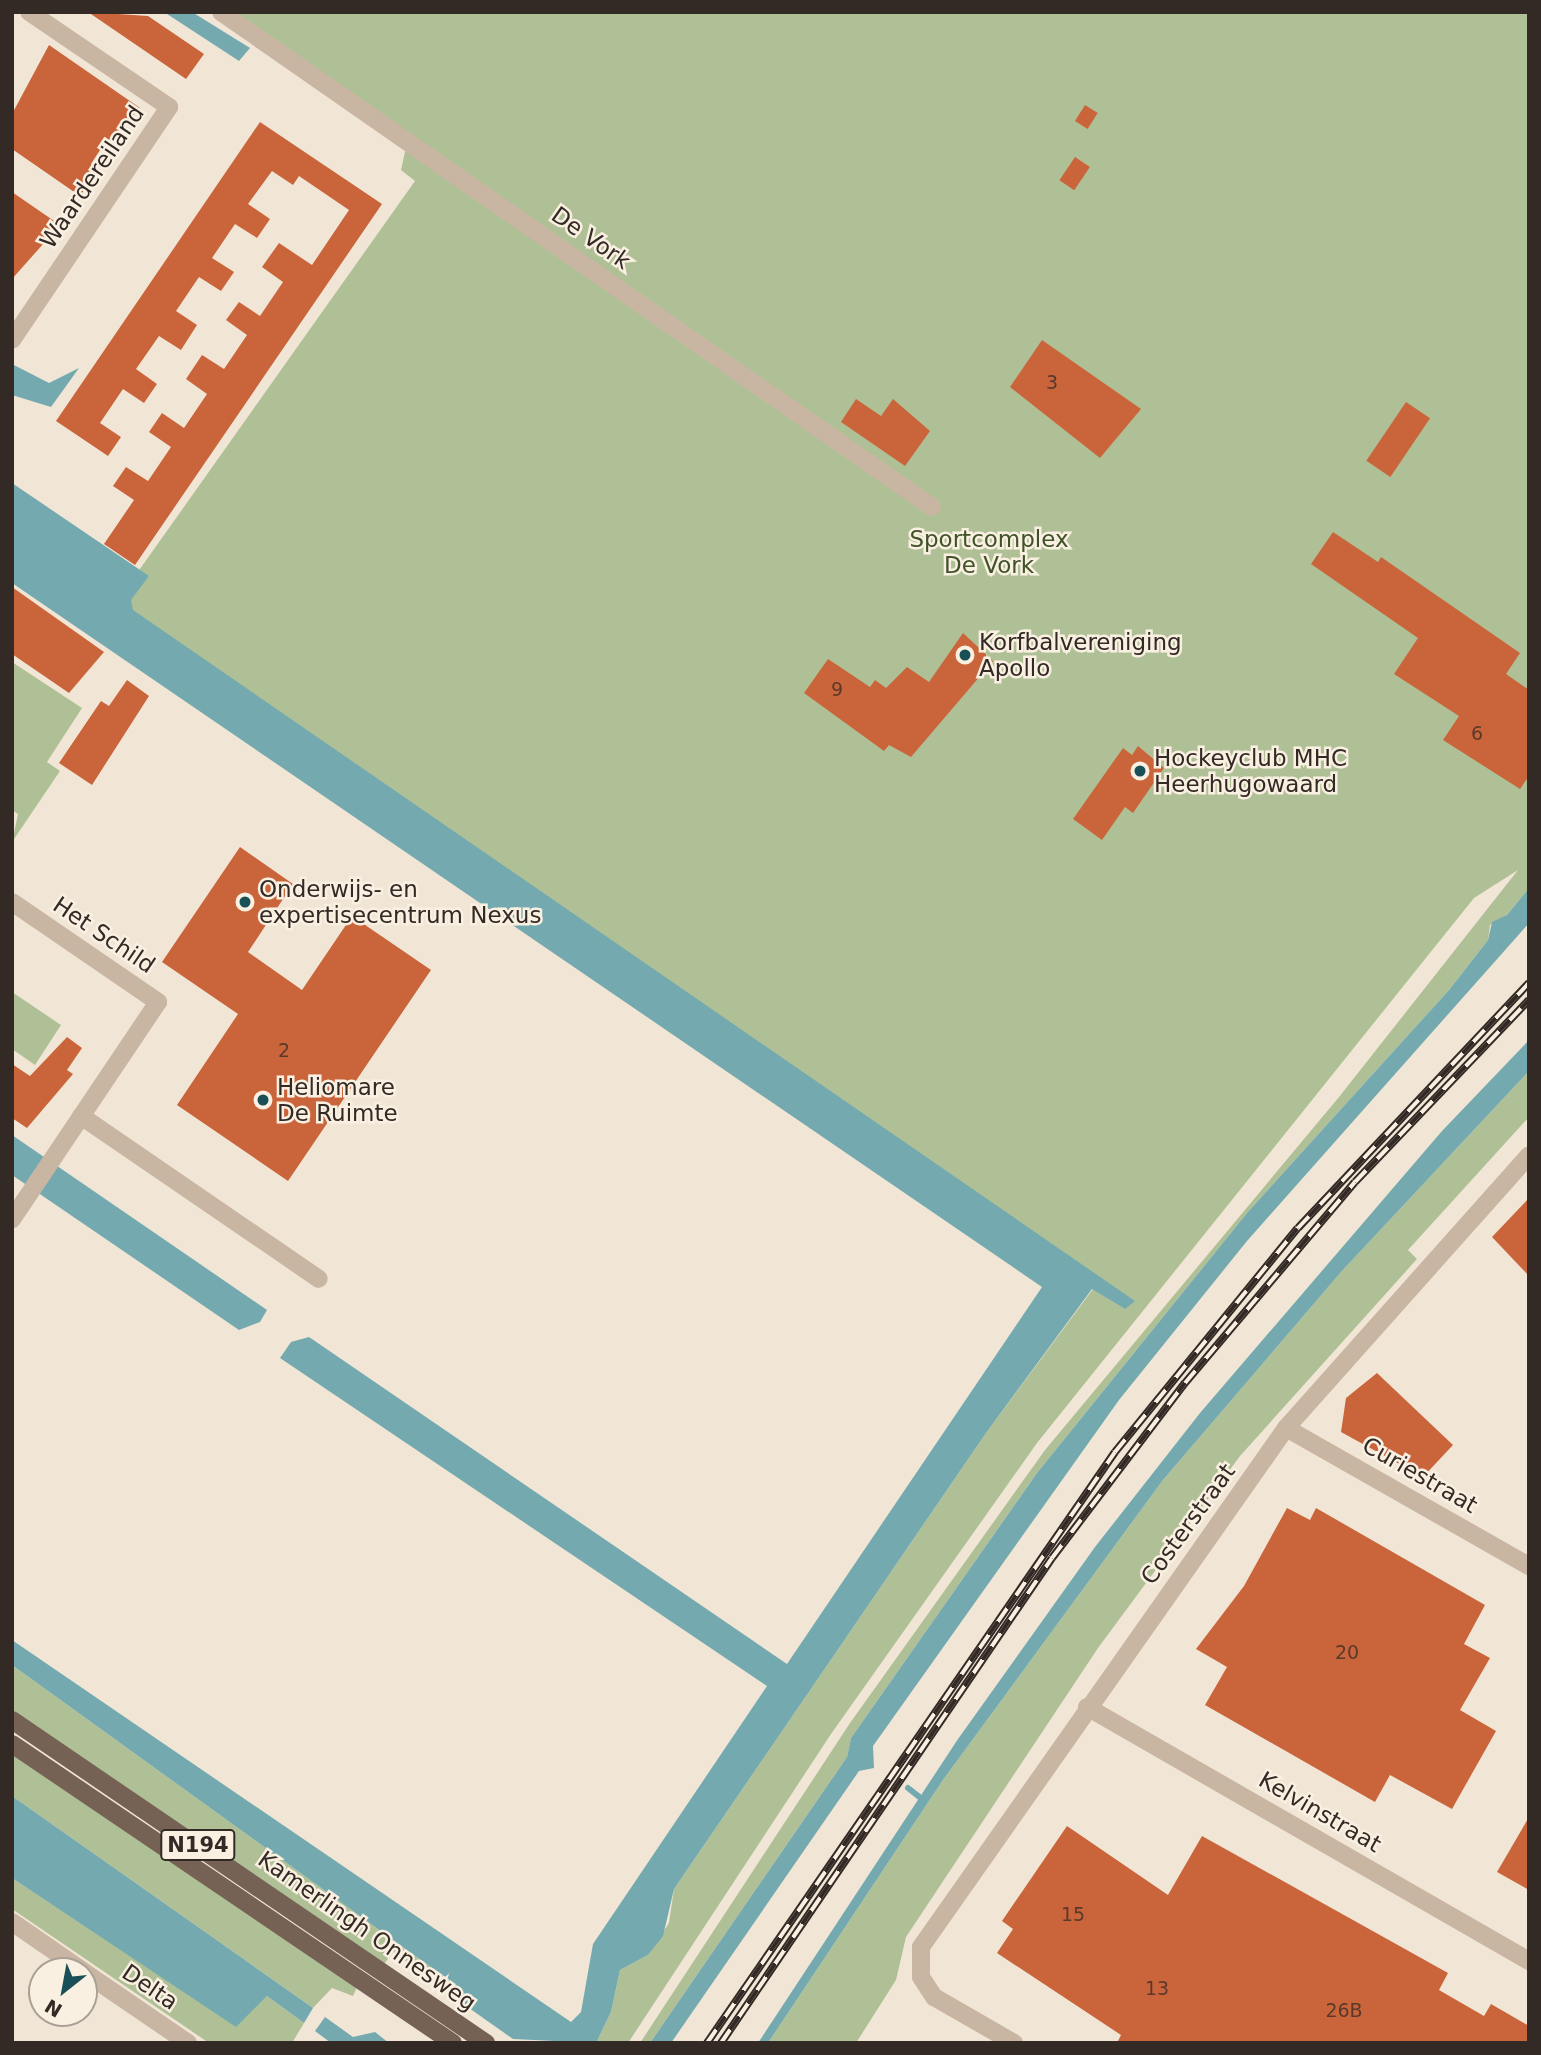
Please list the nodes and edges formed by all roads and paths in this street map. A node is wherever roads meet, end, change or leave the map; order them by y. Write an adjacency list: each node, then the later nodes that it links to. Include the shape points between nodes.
1 (221, 12): 4 (street, De Vork)
2 (34, 14): 3 (street, Waardereiland, via 169,107)
3 (12, 340)
4 (932, 507)
5 (12, 902): 6 (street, Het Schild, via 158,1002)
6 (81, 1116): 8 (street, Het Schild); 9 (street)
7 (1529, 1155): 10 (street, Costerstraat)
8 (12, 1219)
9 (319, 1279)
10 (1286, 1428): 11 (street, Curiestraat); 12 (street, Costerstraat)
11 (1529, 1566)
12 (1087, 1707): 17 (street, Kelvinstraat); 22 (street, Costerstraat, via 921,1947 921,1977 934,1997)
13 (12, 1720): 21 (main road, Kamerlingh Onnesweg / N194)
14 (12, 1744): 20 (main road, Kamerlingh Onnesweg / N194)
15 (12, 1922): 16 (street, Delta)
16 (63, 1957)
17 (1529, 1961)
18 (98, 1981): 19 (street, Delta)
19 (188, 2043)
20 (453, 2043)
21 (485, 2043)
22 (1014, 2043)

